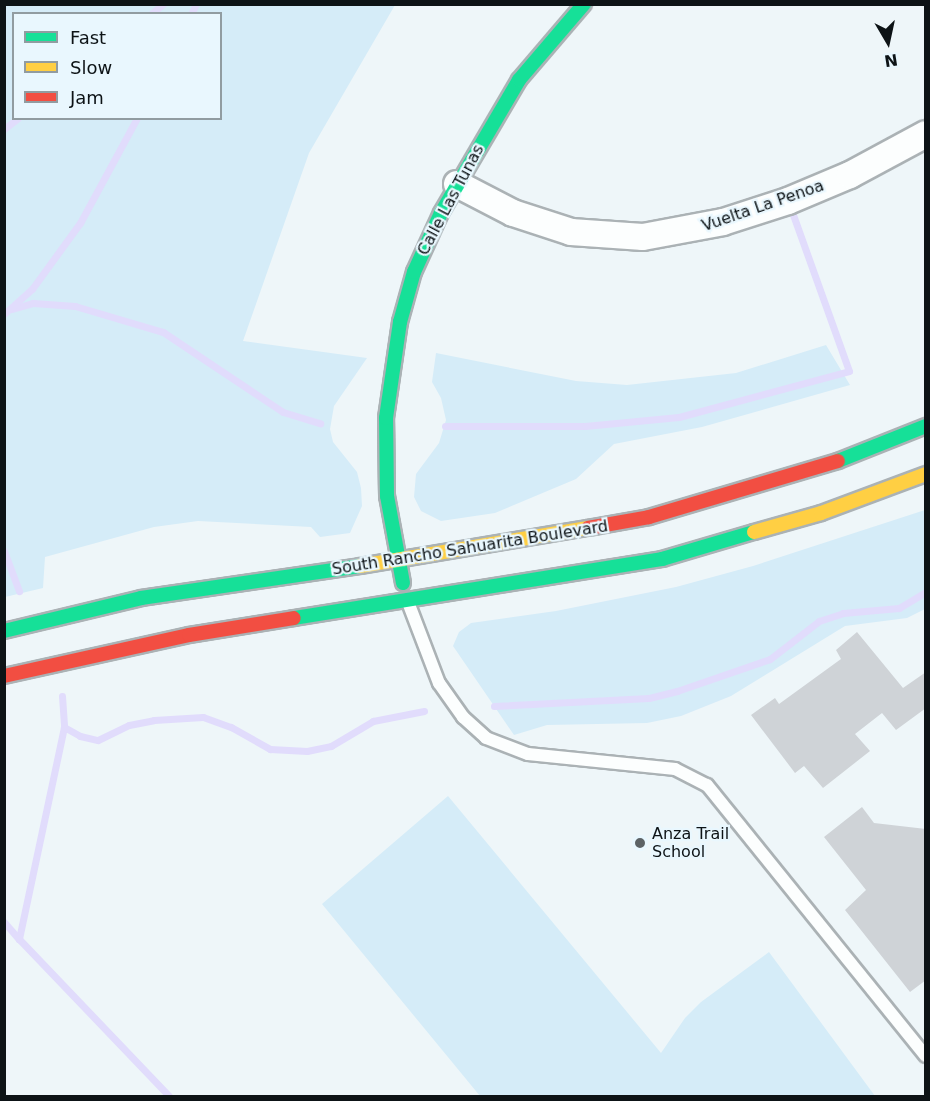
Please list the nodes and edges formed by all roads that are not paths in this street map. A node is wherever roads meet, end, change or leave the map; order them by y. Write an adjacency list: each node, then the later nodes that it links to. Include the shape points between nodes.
1 (584, 4): 3 (street, Calle Las Tunas, via 519,80)
2 (926, 134): 3 (street, Vuelta La Penoa, via 850,175 788,201 723,222 644,237 571,232 513,213)
3 (457, 184): 6 (street, Calle Las Tunas, via 414,272 393,361 386,418 387,496)
4 (926, 426): 6 (street, South Rancho Sahuarita Boulevard, via 819,469 695,507 565,535)
5 (926, 474): 7 (street, via 821,513 662,559)
6 (397, 561): 7 (street, Calle Las Tunas); 8 (street, South Rancho Sahuarita Boulevard, via 141,598)
7 (408, 602): 9 (street, via 179,637); 10 (lane, via 446,696 486,738 528,754 675,769 707,785)
8 (4, 631)
9 (4, 676)
10 (926, 1056)

